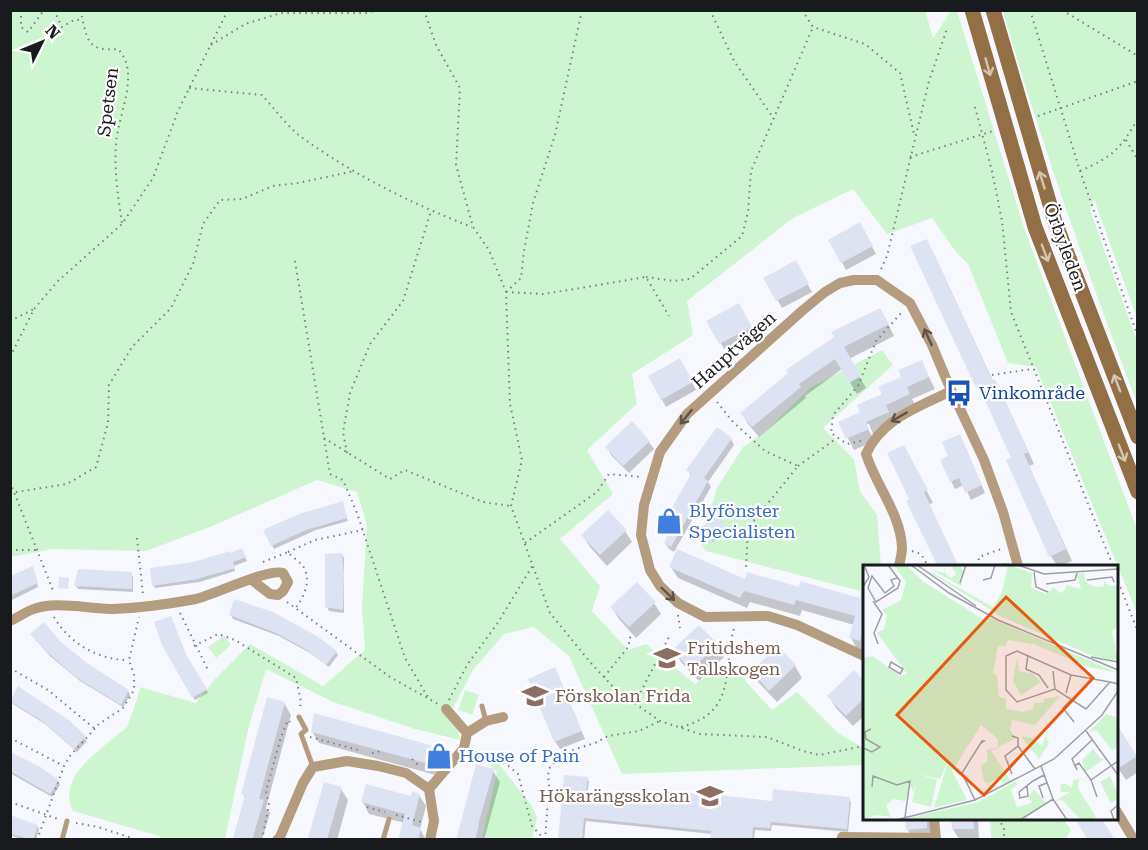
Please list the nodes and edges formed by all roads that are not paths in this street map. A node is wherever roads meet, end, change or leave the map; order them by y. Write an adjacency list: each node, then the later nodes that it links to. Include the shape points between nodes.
1 (972, 10): 5 (main road, Örbyleden, one-way to 5, via 1035,227)
2 (993, 10): 4 (main road, Örbyleden, one-way to 2, via 1055,222)
3 (951, 391): 6 (street, one-way to 6, via 893,419 873,439 866,454 897,520 902,548); 7 (street, via 984,460); 10 (street, Hauptvägen, one-way to 10, via 910,303 877,280 854,280 825,292 710,393 687,414 660,452 644,505 641,535 650,570 660,586 678,603 705,616 768,616)
4 (1137, 437)
5 (1137, 492)
6 (898, 565)
7 (1017, 565)
8 (252, 580): 8 (street, via 277,571 288,582 278,595 270,594); 9 (street, via 142,610 52,605 32,609)
9 (10, 621)
10 (863, 656)
11 (482, 706): 15 (lane)
12 (446, 709): 16 (street)
13 (299, 717): 17 (lane, via 306,730 302,734)
14 (503, 717): 15 (street)
15 (486, 721): 16 (street)
16 (467, 733): 18 (street, via 464,748)
17 (313, 767): 18 (street, via 347,761 378,766 406,773); 25 (street)
18 (429, 789): 27 (street, via 434,820)
19 (1118, 813): 29 (street)
20 (389, 819): 26 (lane)
21 (934, 820): 23 (street)
22 (67, 821): 24 (lane)
23 (936, 839): 28 (street)
24 (62, 840)
25 (277, 840)
26 (383, 840)
27 (430, 840)
28 (842, 840)
29 (1134, 840)

